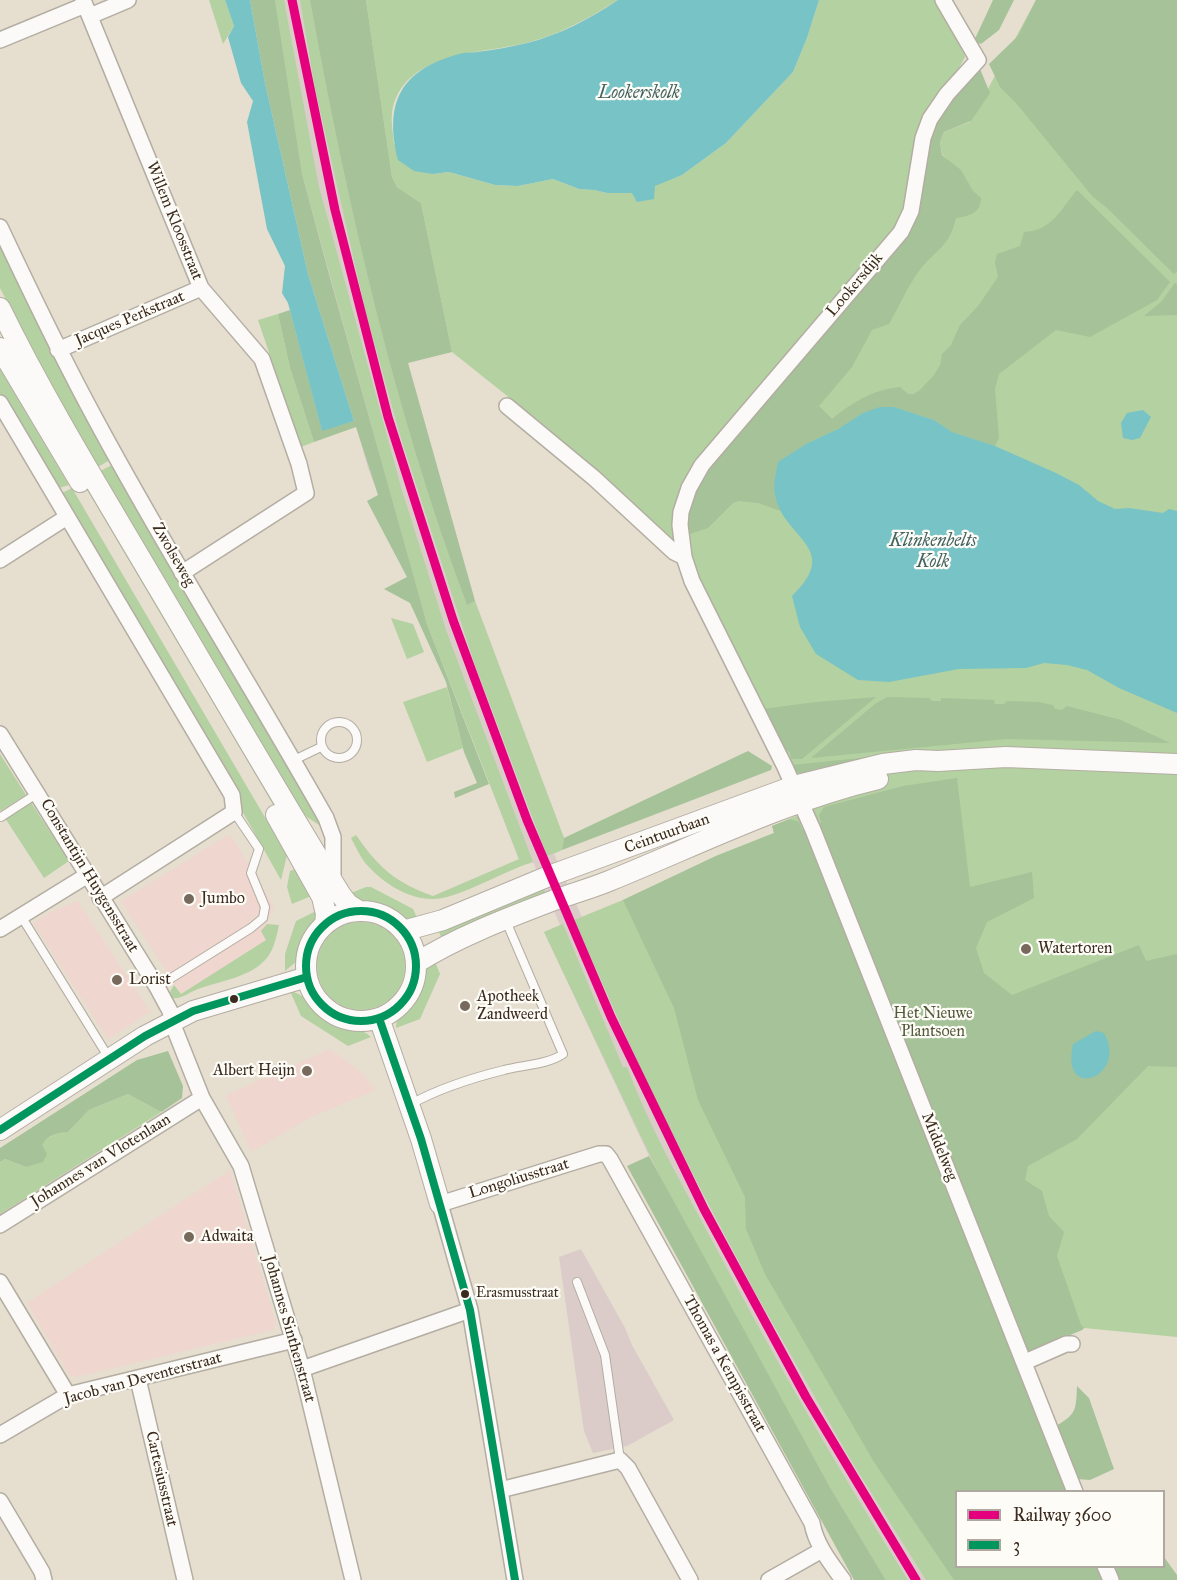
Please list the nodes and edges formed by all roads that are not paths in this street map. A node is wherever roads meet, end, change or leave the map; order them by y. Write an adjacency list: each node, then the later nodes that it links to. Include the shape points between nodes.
1 (128, 0): 3 (street)
2 (943, 0): 13 (street, Lookersdijk, via 978,60 930,119 923,138 911,211 901,232 702,465 681,512)
3 (86, 7): 4 (street); 6 (street, Willem Kloosstraat)
4 (0, 40)
5 (0, 227): 9 (street, Zwolseweg)
6 (201, 288): 9 (street, Jacques Perkstraat); 15 (street, Willem Kloosstraat, via 262,359 306,493)
7 (0, 308): 25 (street, Zwolseweg, via 79,455)
8 (0, 348): 30 (street, via 285,830 322,897)
9 (58, 350): 15 (street, Zwolseweg)
10 (0, 403): 12 (street)
11 (507, 405): 13 (street)
12 (68, 517): 14 (street); 22 (street, via 232,795)
13 (684, 557): 21 (street, Lookersdijk, via 692,581)
14 (0, 560)
15 (182, 573): 18 (street, Zwolseweg)
16 (0, 734): 20 (street, Constantijn Huygensstraat)
17 (321, 747): 17 (lane, via 323,730 335,722 351,725 357,733 358,745 352,754 341,759 327,755); 18 (lane)
18 (294, 760): 25 (street, Zwolseweg, via 333,837)
19 (1177, 764): 21 (street, Ceintuurbaan, via 1006,757 916,760 883,764)
20 (38, 792): 23 (lane); 24 (street, Constantijn Huygensstraat)
21 (798, 794): 29 (street, Ceintuurbaan, via 606,882); 32 (street, Ceintuurbaan, via 549,876 443,920); 50 (street, Middelweg)
22 (234, 813): 26 (street); 35 (lane, via 259,849 251,873 265,907 263,918)
23 (1, 817)
24 (86, 876): 26 (street, Constantijn Huygensstraat); 28 (street)
25 (333, 884): 27 (street, Zwolseweg)
26 (100, 898): 35 (street, Constantijn Huygensstraat)
27 (358, 911): 30 (street); 32 (street, via 383,916)
28 (21, 916): 31 (street); 38 (lane)
29 (505, 920): 33 (street, Ceintuurbaan); 40 (lane, via 563,1054 435,1091)
30 (325, 924): 34 (street, via 308,948)
31 (0, 929)
32 (403, 931): 33 (street)
33 (416, 963): 36 (street, via 409,992 397,1008)
34 (307, 977): 36 (street, via 313,994 334,1014 361,1021); 37 (street)
35 (157, 987): 37 (street, Constantijn Huygensstraat)
36 (380, 1018): 40 (street)
37 (173, 1021): 38 (street); 39 (street, Johannes Sinthenstraat)
38 (110, 1059): 41 (street)
39 (202, 1098): 44 (street, Johannes van Vlotenlaan); 48 (street, Johannes Sinthenstraat, via 241,1166)
40 (410, 1104): 43 (street)
41 (0, 1130)
42 (599, 1154): 43 (street, Longoliusstraat); 59 (street, Thomas a Kempisstraat, via 610,1159 812,1523)
43 (440, 1204): 47 (street)
44 (0, 1225)
45 (0, 1282): 53 (street)
46 (577, 1282): 55 (lane, via 605,1355)
47 (470, 1310): 51 (street); 56 (street)
48 (294, 1340): 51 (street, Johannes Sinthenstraat); 52 (street, Jacob van Deventerstraat)
49 (1072, 1344): 50 (street)
50 (1025, 1362): 57 (street, Middelweg)
51 (302, 1369): 62 (street, Johannes Sinthenstraat)
52 (138, 1379): 53 (street, Jacob van Deventerstraat); 61 (street, Cartesiusstraat)
53 (68, 1395): 54 (street, Jacob van Deventerstraat)
54 (0, 1435)
55 (621, 1460): 56 (street); 64 (street)
56 (500, 1490): 63 (street)
57 (1075, 1490)
58 (0, 1501): 60 (street)
59 (822, 1550): 65 (street); 66 (street, Thomas a Kempisstraat)
60 (44, 1580)
61 (185, 1580)
62 (353, 1580)
63 (516, 1580)
64 (690, 1580)
65 (769, 1580)
66 (843, 1580)

